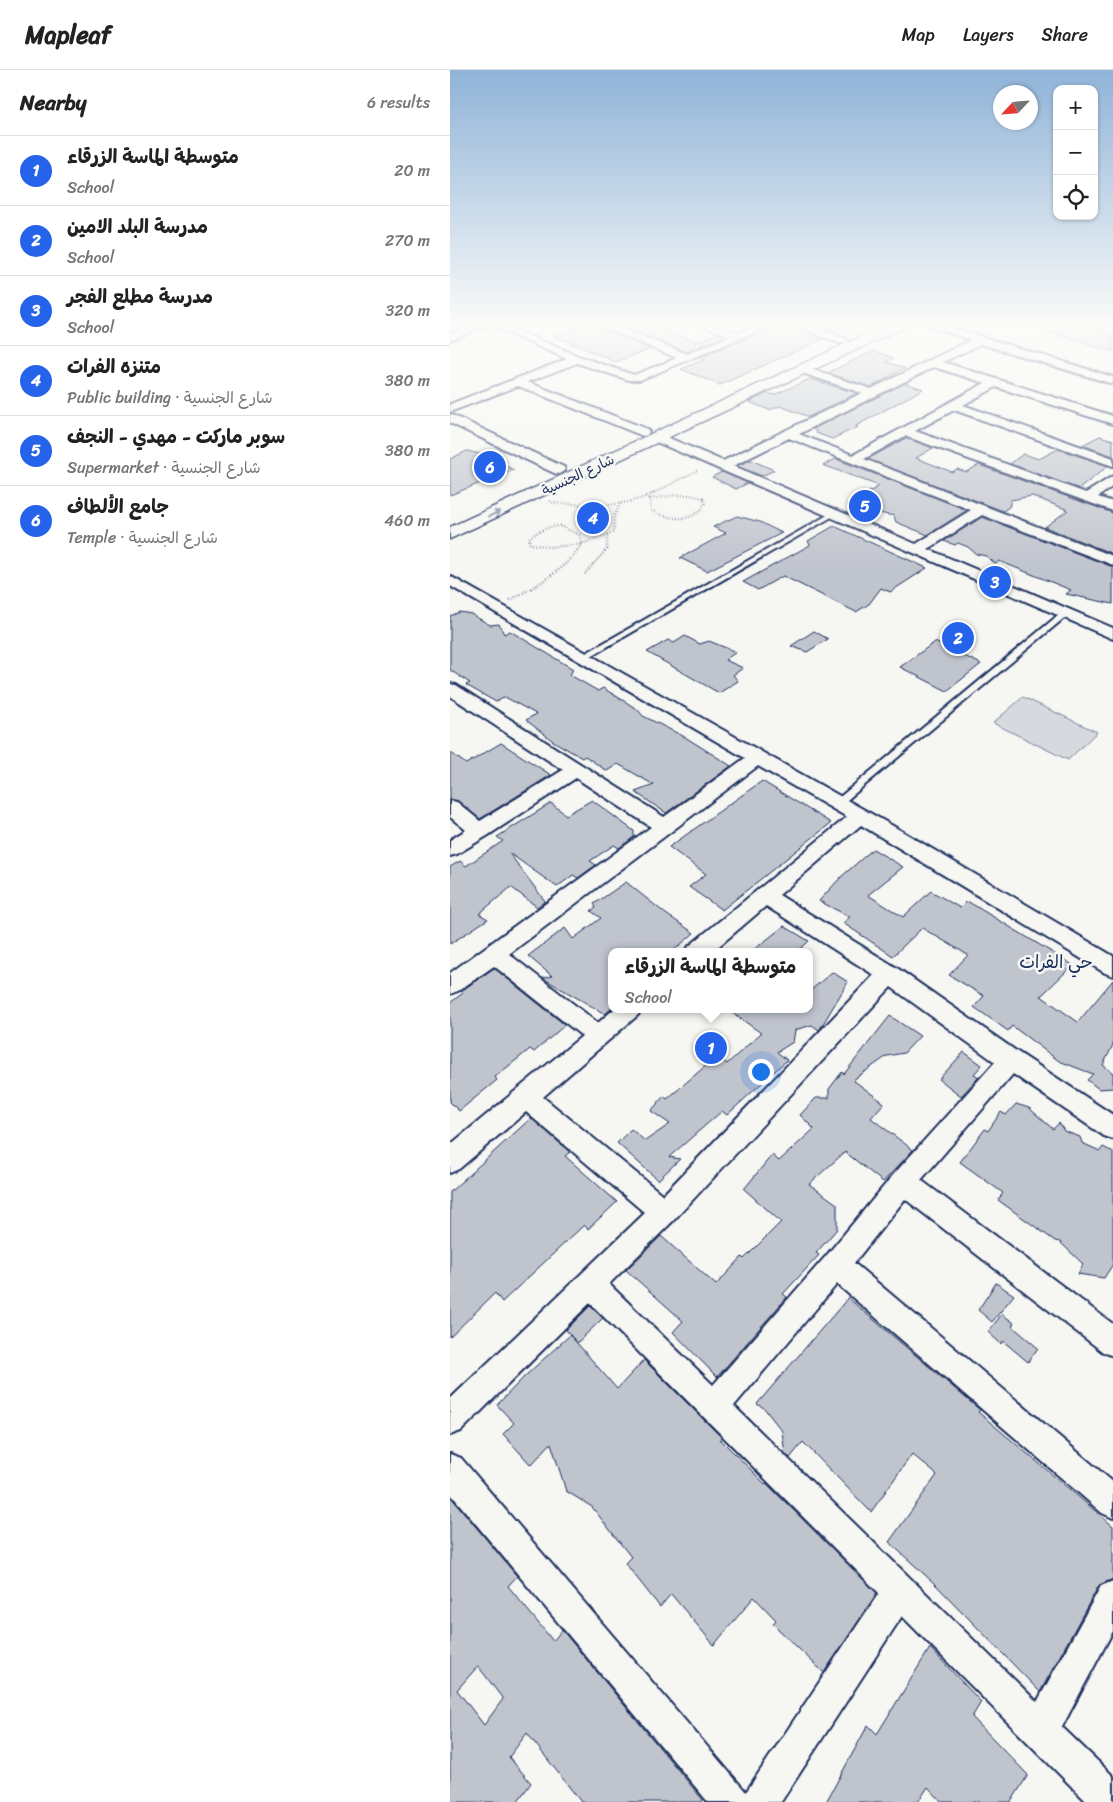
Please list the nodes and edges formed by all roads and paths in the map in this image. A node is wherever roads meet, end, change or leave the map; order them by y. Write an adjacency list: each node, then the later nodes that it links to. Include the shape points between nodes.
1 (580, 407): 11 (street)
2 (698, 407): 11 (main road, شارع الجنسية)
3 (724, 407): 13 (main road, شارع الجنسية)
4 (844, 407): 12 (street)
5 (949, 407): 10 (street)
6 (957, 407): 15 (street)
7 (1072, 407): 9 (street)
8 (450, 418): 17 (street)
9 (1113, 420)
10 (903, 431): 14 (street); 21 (street)
11 (643, 432): 17 (main road, شارع الجنسية)
12 (790, 434): 14 (street); 16 (street)
13 (658, 438): 16 (street); 19 (main road, شارع الجنسية)
14 (854, 459): 25 (street)
15 (1113, 462)
16 (718, 464): 20 (path); 26 (street)
17 (559, 470): 19 (main road, شارع الجنسية)
18 (1113, 480): 21 (street)
19 (529, 492): 23 (path, via 554,503); 27 (main road, شارع الجنسية); 28 (main road, شارع الجنسية, one-way to 19)
20 (646, 496): 22 (path); 23 (path)
21 (1089, 497): 24 (street)
22 (650, 499): 22 (path, via 651,510 659,516 674,518 694,515 705,503 703,498 689,494)
23 (620, 504): 29 (path, via 614,516 614,532)
24 (1113, 507)
25 (980, 510): 31 (street); 32 (street)
26 (833, 514): 31 (street); 38 (lane)
27 (450, 518)
28 (450, 534)
29 (607, 535): 30 (path); 33 (path, via 607,549)
30 (582, 543): 30 (path, via 545,548 530,544 529,538 551,526 565,526 580,535); 35 (path, via 575,556 553,576)
31 (917, 550): 36 (street)
32 (1113, 561)
33 (585, 574)
34 (450, 580): 35 (street, via 463,595)
35 (496, 607): 38 (street)
36 (1065, 614): 37 (street); 42 (lane)
37 (1113, 634)
38 (583, 657): 40 (street)
39 (450, 689): 41 (street)
40 (758, 757): 42 (street); 45 (street)
41 (576, 770): 45 (street); 46 (street)
42 (838, 803): 44 (street)
43 (450, 807): 46 (street)
44 (860, 816): 48 (street); 51 (street)
45 (665, 827): 50 (street)
46 (480, 831): 47 (street)
47 (450, 849)
48 (764, 895): 49 (street); 52 (street)
49 (702, 948)
50 (494, 954): 53 (street); 55 (street)
51 (1113, 967)
52 (889, 974): 56 (street); 61 (street)
53 (450, 985)
54 (625, 1013): 55 (street)
55 (598, 1036): 57 (street)
56 (1011, 1060): 58 (street); 60 (street)
57 (526, 1097): 59 (street); 61 (street)
58 (1113, 1128)
59 (450, 1161)
60 (904, 1182): 62 (street); 64 (street)
61 (664, 1212): 63 (street)
62 (836, 1265): 65 (street); 68 (street)
63 (590, 1284): 65 (street); 66 (street)
64 (1113, 1342)
65 (714, 1406): 69 (street)
66 (450, 1420)
67 (450, 1469): 72 (street)
68 (1113, 1502)
69 (900, 1590): 71 (street); 73 (street)
70 (1113, 1598): 71 (street)
71 (1041, 1730): 74 (street)
72 (732, 1802)
73 (760, 1802)
74 (1113, 1802)

